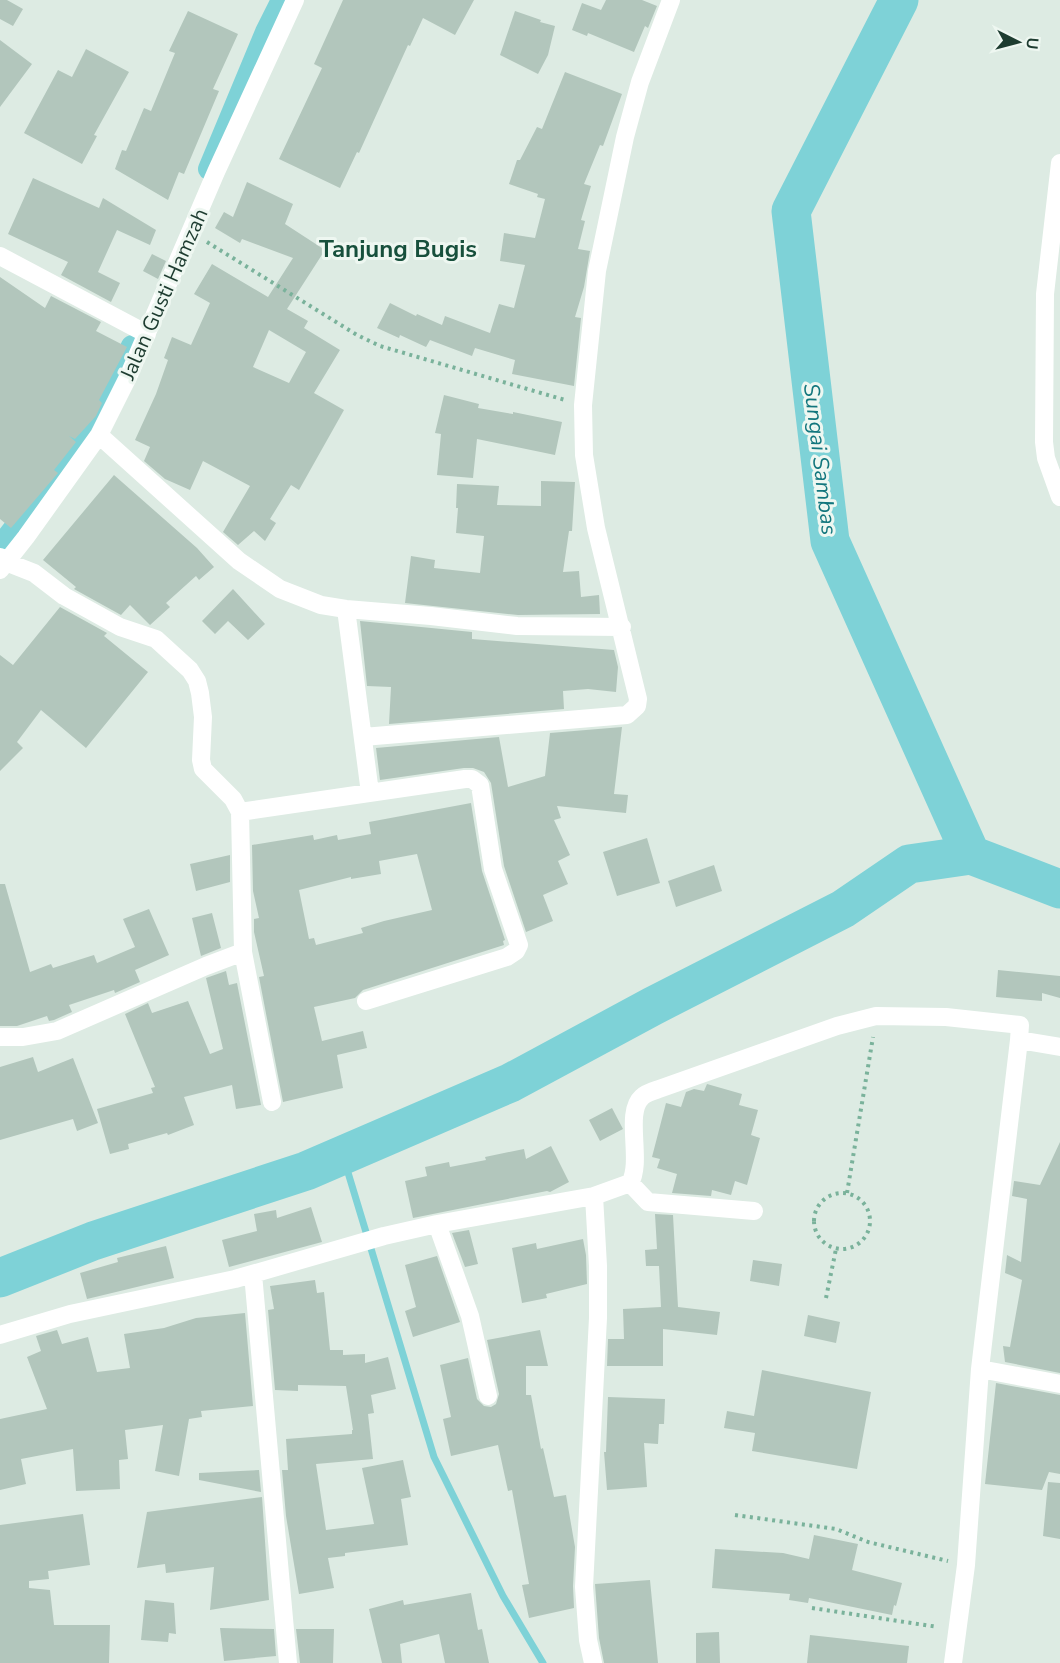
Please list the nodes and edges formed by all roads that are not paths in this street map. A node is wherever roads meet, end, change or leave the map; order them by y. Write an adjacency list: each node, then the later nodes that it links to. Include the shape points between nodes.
1 (295, 0): 5 (street, Jalan Gusti Hamzah)
2 (671, 0): 11 (street, via 640,82 625,137 597,271 583,405 587,478)
3 (1060, 163): 7 (street, via 1045,294 1044,442)
4 (0, 256): 5 (street)
5 (147, 334): 6 (street, Jalan Gusti Hamzah)
6 (99, 435): 9 (street, Jalan Gusti Hamzah); 10 (street, via 239,561 280,589)
7 (1053, 458): 8 (street)
8 (1060, 497)
9 (2, 563): 14 (street, via 34,573 64,596 120,627 156,639 190,670 200,693 203,769 233,799)
10 (346, 609): 11 (street, via 517,626); 12 (street)
11 (622, 627): 12 (street, via 638,699 627,715)
12 (363, 737): 13 (street)
13 (370, 793): 14 (street); 16 (street, via 465,779 480,785 493,869 519,945 507,957)
14 (240, 812): 15 (street)
15 (243, 952): 17 (street, via 57,1031); 20 (street)
16 (366, 1001)
17 (0, 1037)
18 (1019, 1040): 19 (street); 21 (street, via 1020,1025 946,1017 876,1016 837,1026 643,1096 636,1104 635,1170); 27 (street)
19 (1060, 1047)
20 (272, 1102)
21 (630, 1183): 22 (street); 23 (street, via 648,1202)
22 (594, 1196): 24 (street); 31 (street, via 598,1318 584,1587)
23 (754, 1211)
24 (437, 1224): 25 (street); 29 (street, via 470,1316)
25 (253, 1274): 26 (street, via 70,1314); 30 (street)
26 (0, 1335)
27 (980, 1369): 28 (street); 32 (street, via 966,1565)
28 (1060, 1384)
29 (488, 1396)
30 (288, 1663)
31 (593, 1663)
32 (953, 1663)

